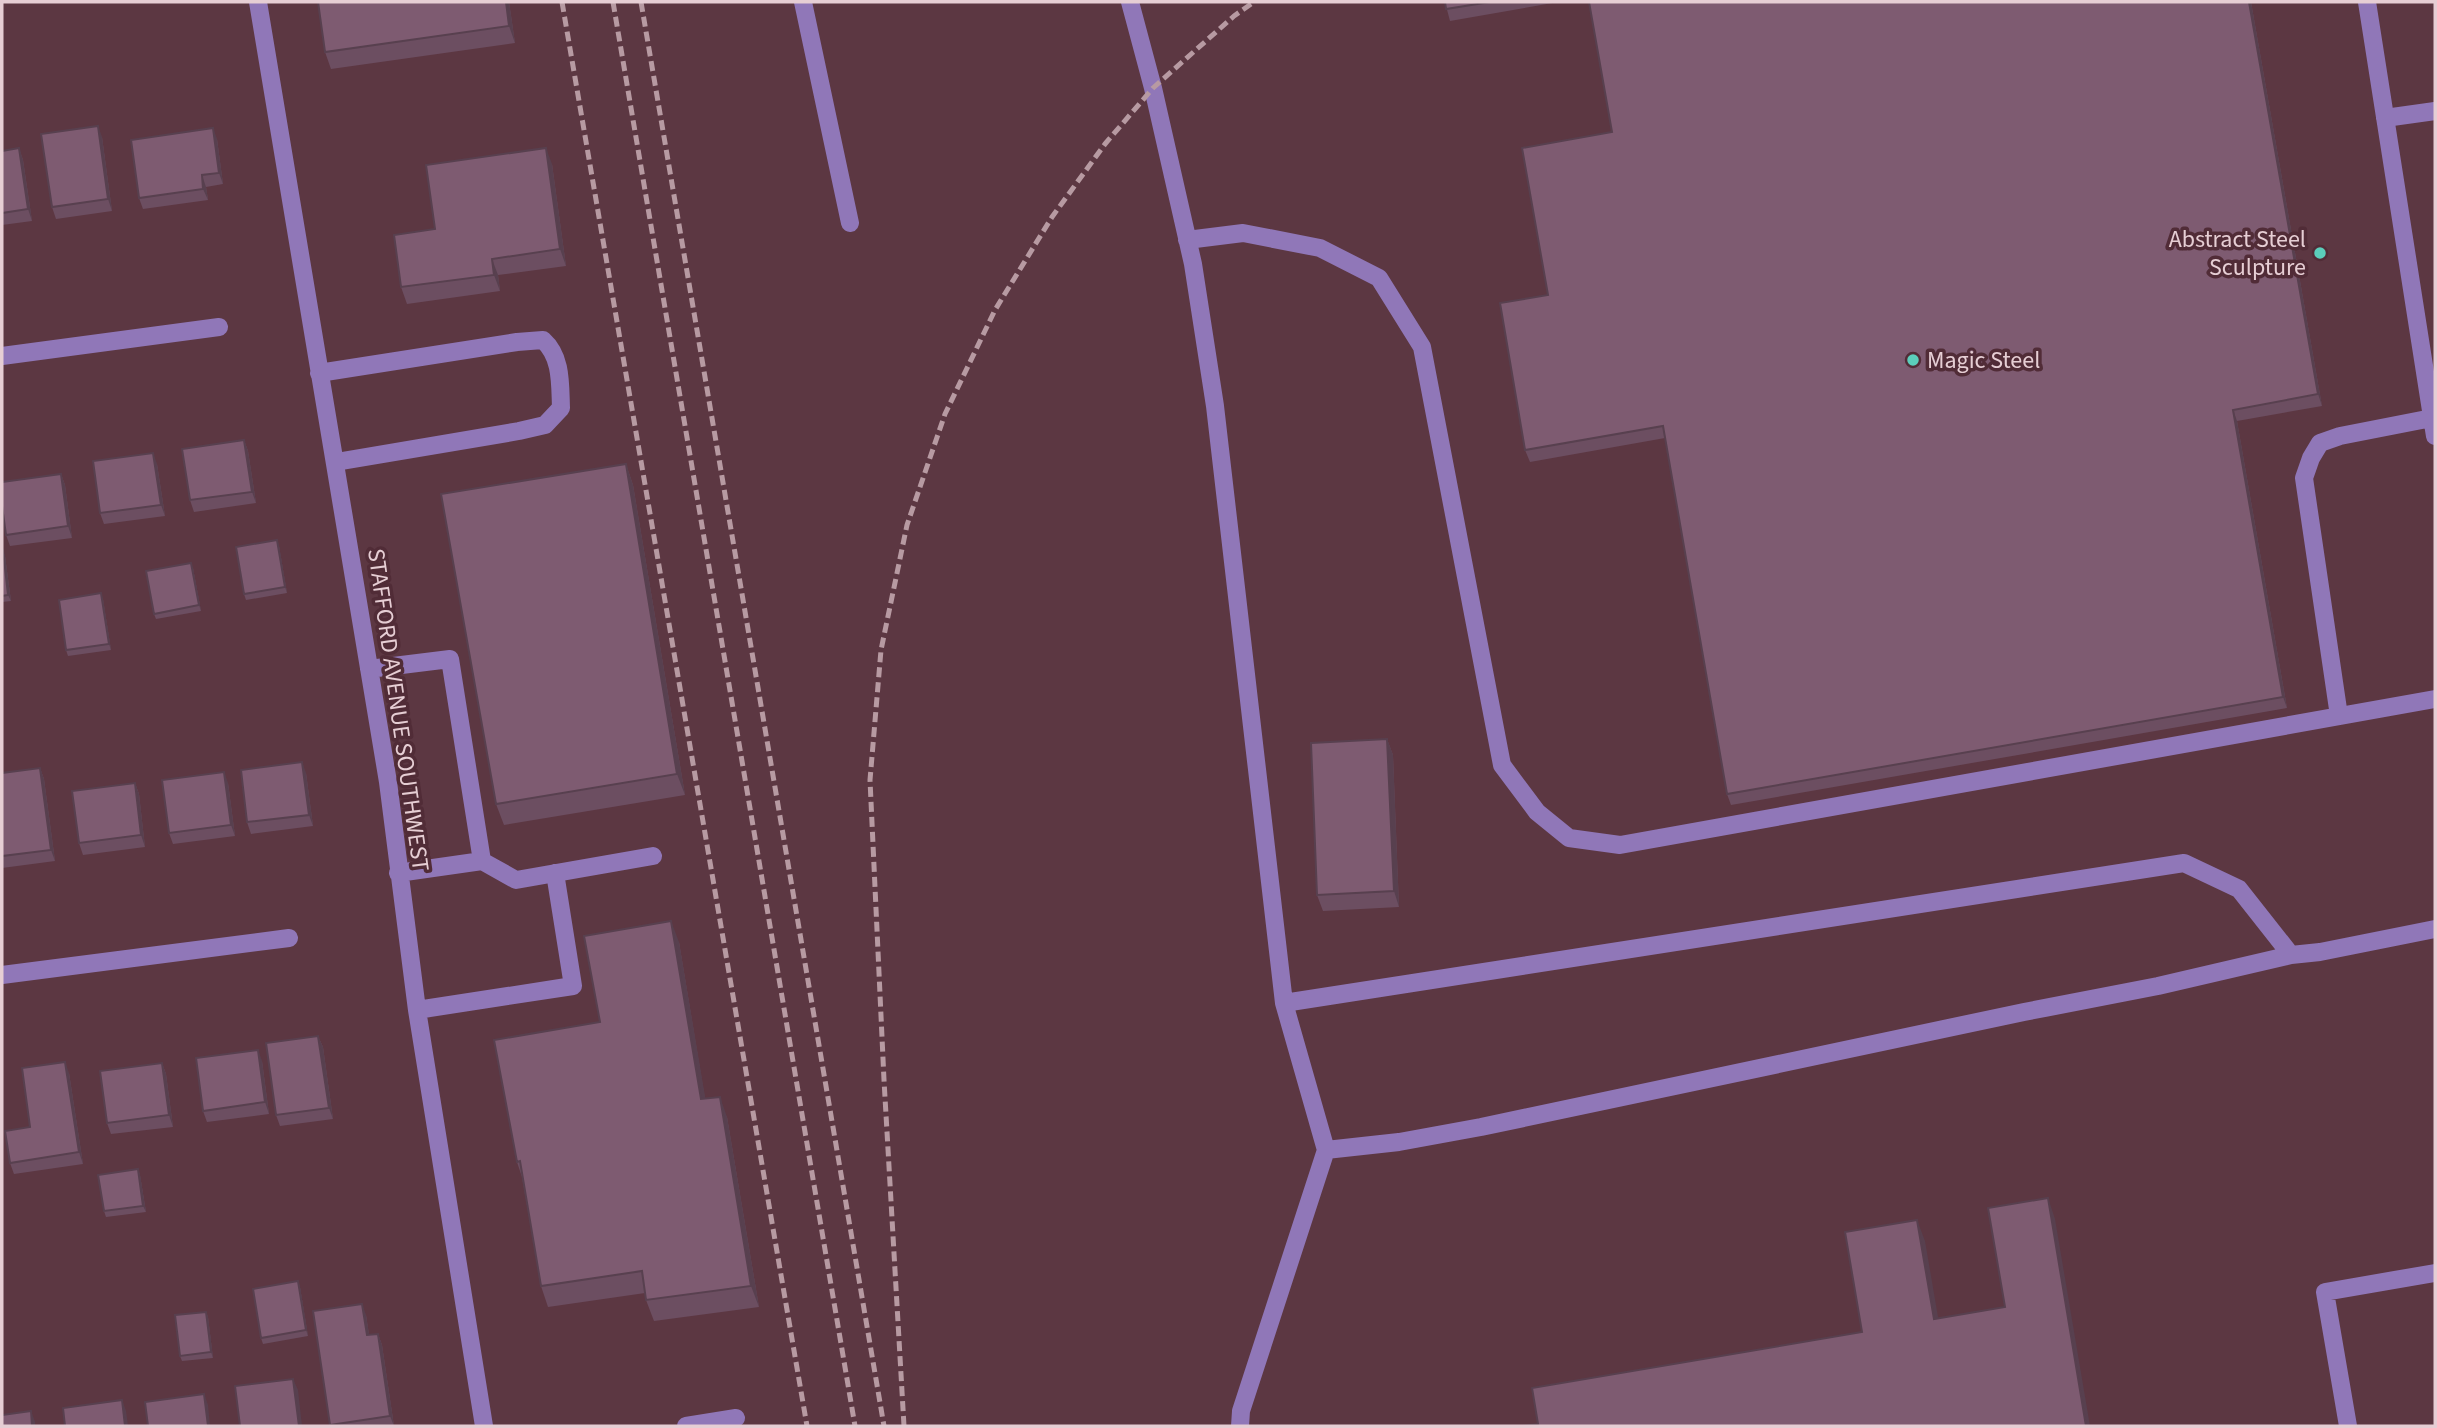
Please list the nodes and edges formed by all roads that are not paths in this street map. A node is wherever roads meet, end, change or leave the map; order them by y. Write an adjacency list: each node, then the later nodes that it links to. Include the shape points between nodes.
1 (258, 2): 11 (street, STAFFORD AVENUE SOUTHWEST)
2 (803, 2): 7 (street)
3 (1130, 2): 8 (street)
4 (2367, 2): 6 (street)
5 (2435, 111): 6 (street)
6 (2385, 118): 12 (street)
7 (850, 223)
8 (1187, 240): 16 (street, via 1243,233 1320,248 1379,278 1422,346 1502,765 1537,812 1569,838 1620,845); 25 (street, via 1215,406)
9 (219, 327): 10 (street)
10 (2, 356)
11 (319, 373): 13 (street, STAFFORD AVENUE SOUTHWEST); 13 (street, via 543,341 552,349 559,374 561,408 545,425)
12 (2434, 427): 16 (street, via 2340,436 2320,443 2304,478)
13 (336, 462): 14 (street, STAFFORD AVENUE SOUTHWEST)
14 (369, 669): 18 (street, via 450,659); 19 (street, STAFFORD AVENUE SOUTHWEST)
15 (2435, 699): 16 (street)
16 (2339, 716)
17 (653, 856): 20 (street)
18 (481, 861): 19 (street); 20 (street, via 516,880)
19 (398, 873): 26 (street, STAFFORD AVENUE SOUTHWEST)
20 (555, 873): 26 (street, via 573,986)
21 (2435, 929): 23 (street)
22 (289, 938): 24 (street)
23 (2291, 955): 25 (street, via 2239,889 2184,863); 27 (street, via 1481,1128)
24 (2, 975)
25 (1284, 1003): 27 (street)
26 (417, 1010): 30 (street, STAFFORD AVENUE SOUTHWEST)
27 (1326, 1150): 32 (street, via 1241,1411)
28 (2435, 1273): 33 (street, via 2325,1292)
29 (736, 1419): 31 (street)
30 (484, 1426)
31 (686, 1426)
32 (1240, 1426)
33 (2348, 1426)

